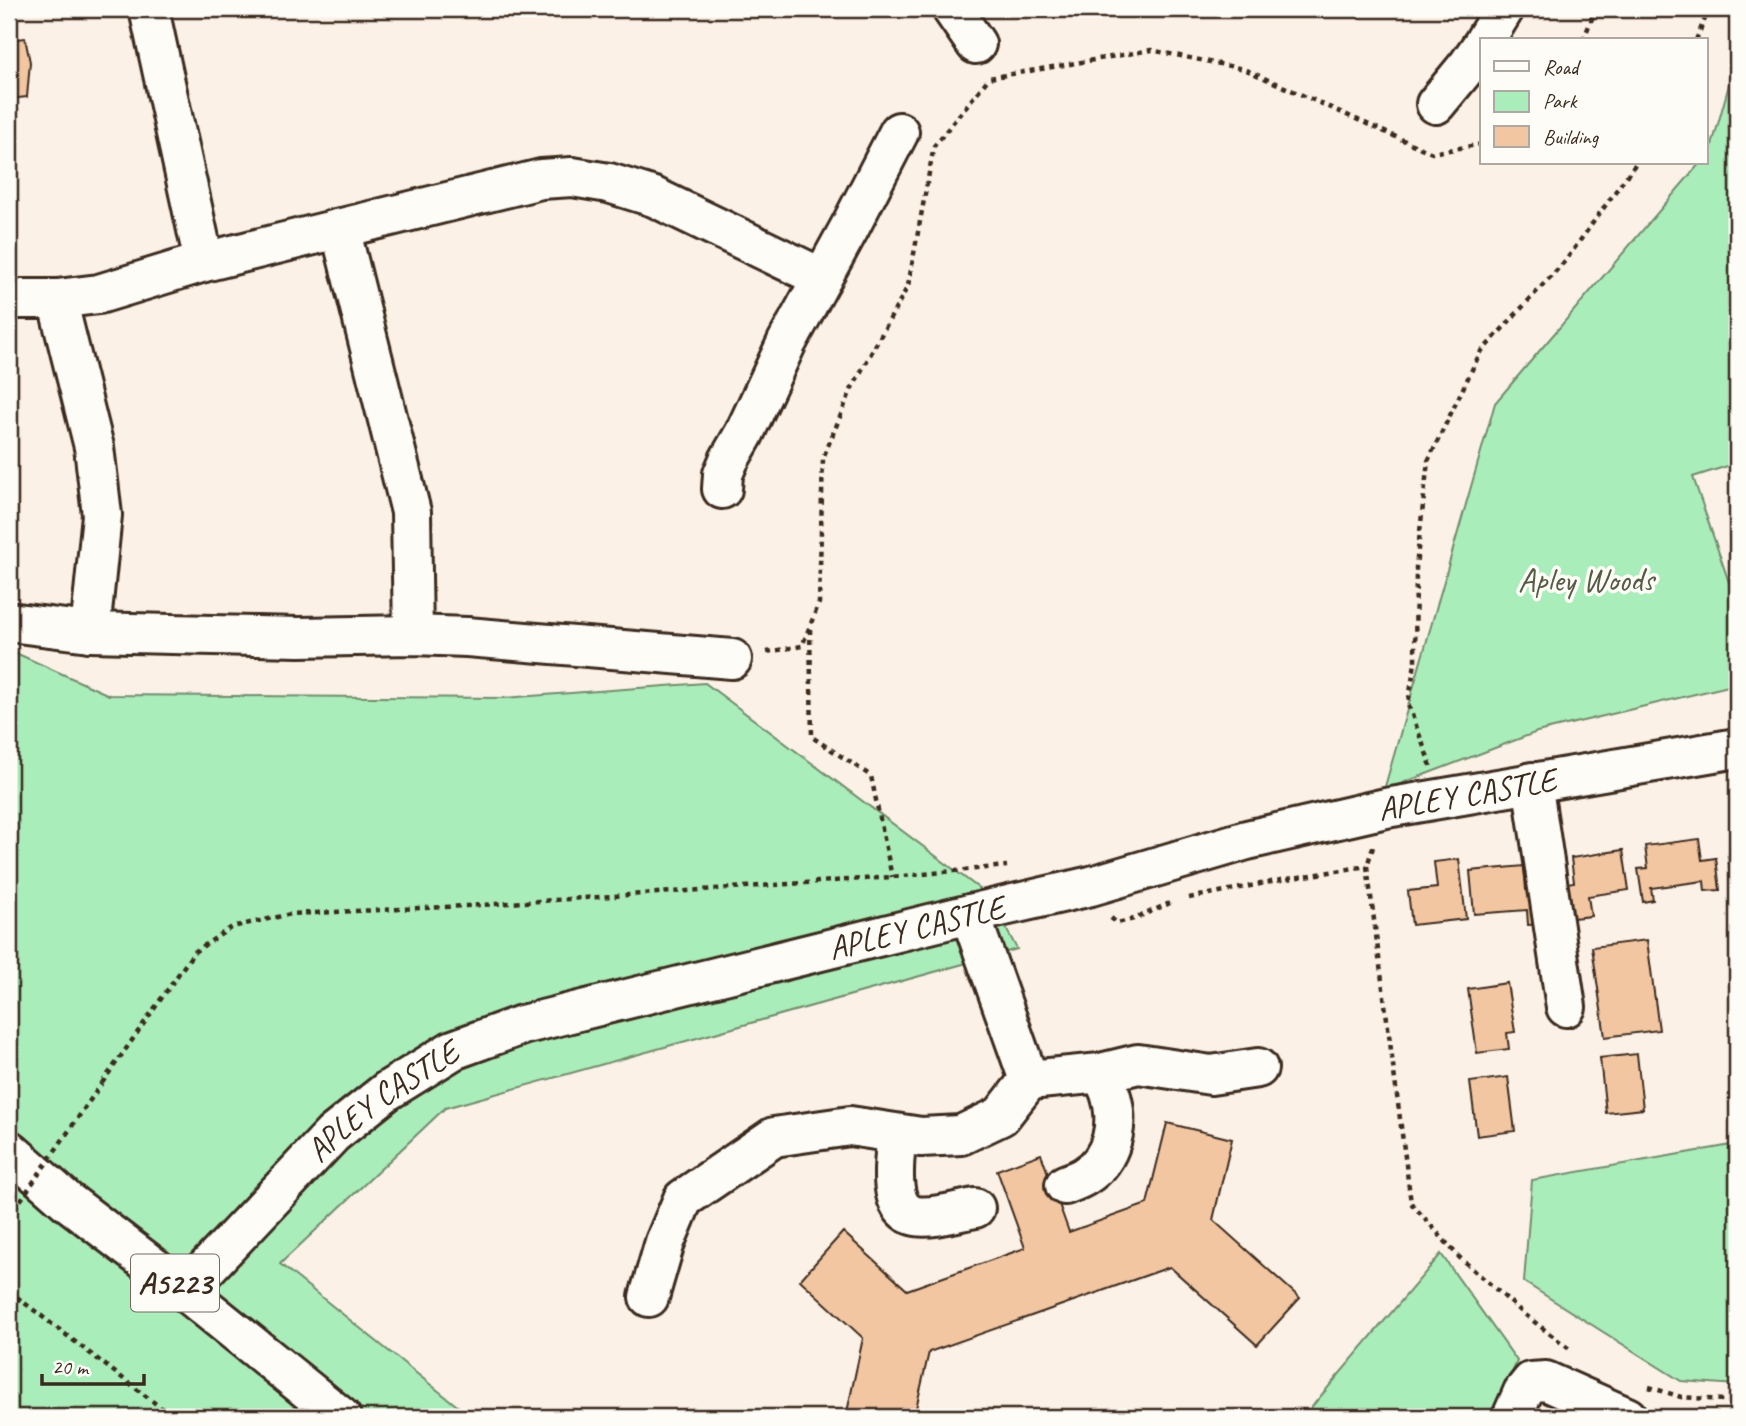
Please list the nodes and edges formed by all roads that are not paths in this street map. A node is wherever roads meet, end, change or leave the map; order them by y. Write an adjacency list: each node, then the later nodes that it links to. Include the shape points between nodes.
1 (149, 9): 10 (street)
2 (953, 9): 5 (street)
3 (1504, 9): 4 (street)
4 (1486, 38)
5 (976, 44)
6 (1480, 48): 7 (street)
7 (1436, 104)
8 (899, 132): 11 (street)
9 (340, 228): 10 (street); 11 (street, via 541,179 572,177 654,197); 17 (street, via 411,512)
10 (204, 262): 13 (street, via 99,294)
11 (822, 278): 14 (street, via 729,460)
12 (9, 297): 13 (street)
13 (57, 299): 16 (street, via 94,447 102,515)
14 (722, 488)
15 (10, 622): 16 (street)
16 (90, 632): 17 (street)
17 (413, 635): 18 (street)
18 (732, 659)
19 (1737, 748): 20 (street, APLEY CASTLE)
20 (1532, 782): 21 (street, APLEY CASTLE, via 1386,808 1247,840 1091,886); 22 (street)
21 (970, 914): 25 (street); 30 (street, APLEY CASTLE, via 522,1025 453,1050 387,1091 333,1133)
22 (1566, 1007)
23 (1258, 1068): 24 (street, via 1211,1074 1138,1064)
24 (1101, 1073): 25 (street); 28 (street, via 1114,1112 1109,1151 1097,1168)
25 (1029, 1080): 26 (street, via 1001,1116 961,1135 921,1138)
26 (897, 1133): 29 (street, via 894,1172 899,1204 906,1212 937,1215); 31 (street, via 850,1126 774,1138 683,1199)
27 (9, 1150): 30 (street, A5223, via 67,1201)
28 (1065, 1185)
29 (975, 1208)
30 (185, 1291): 33 (street, A5223)
31 (649, 1297)
32 (1636, 1402): 34 (street, via 1546,1381 1531,1382)
33 (341, 1417)
34 (1512, 1417)

